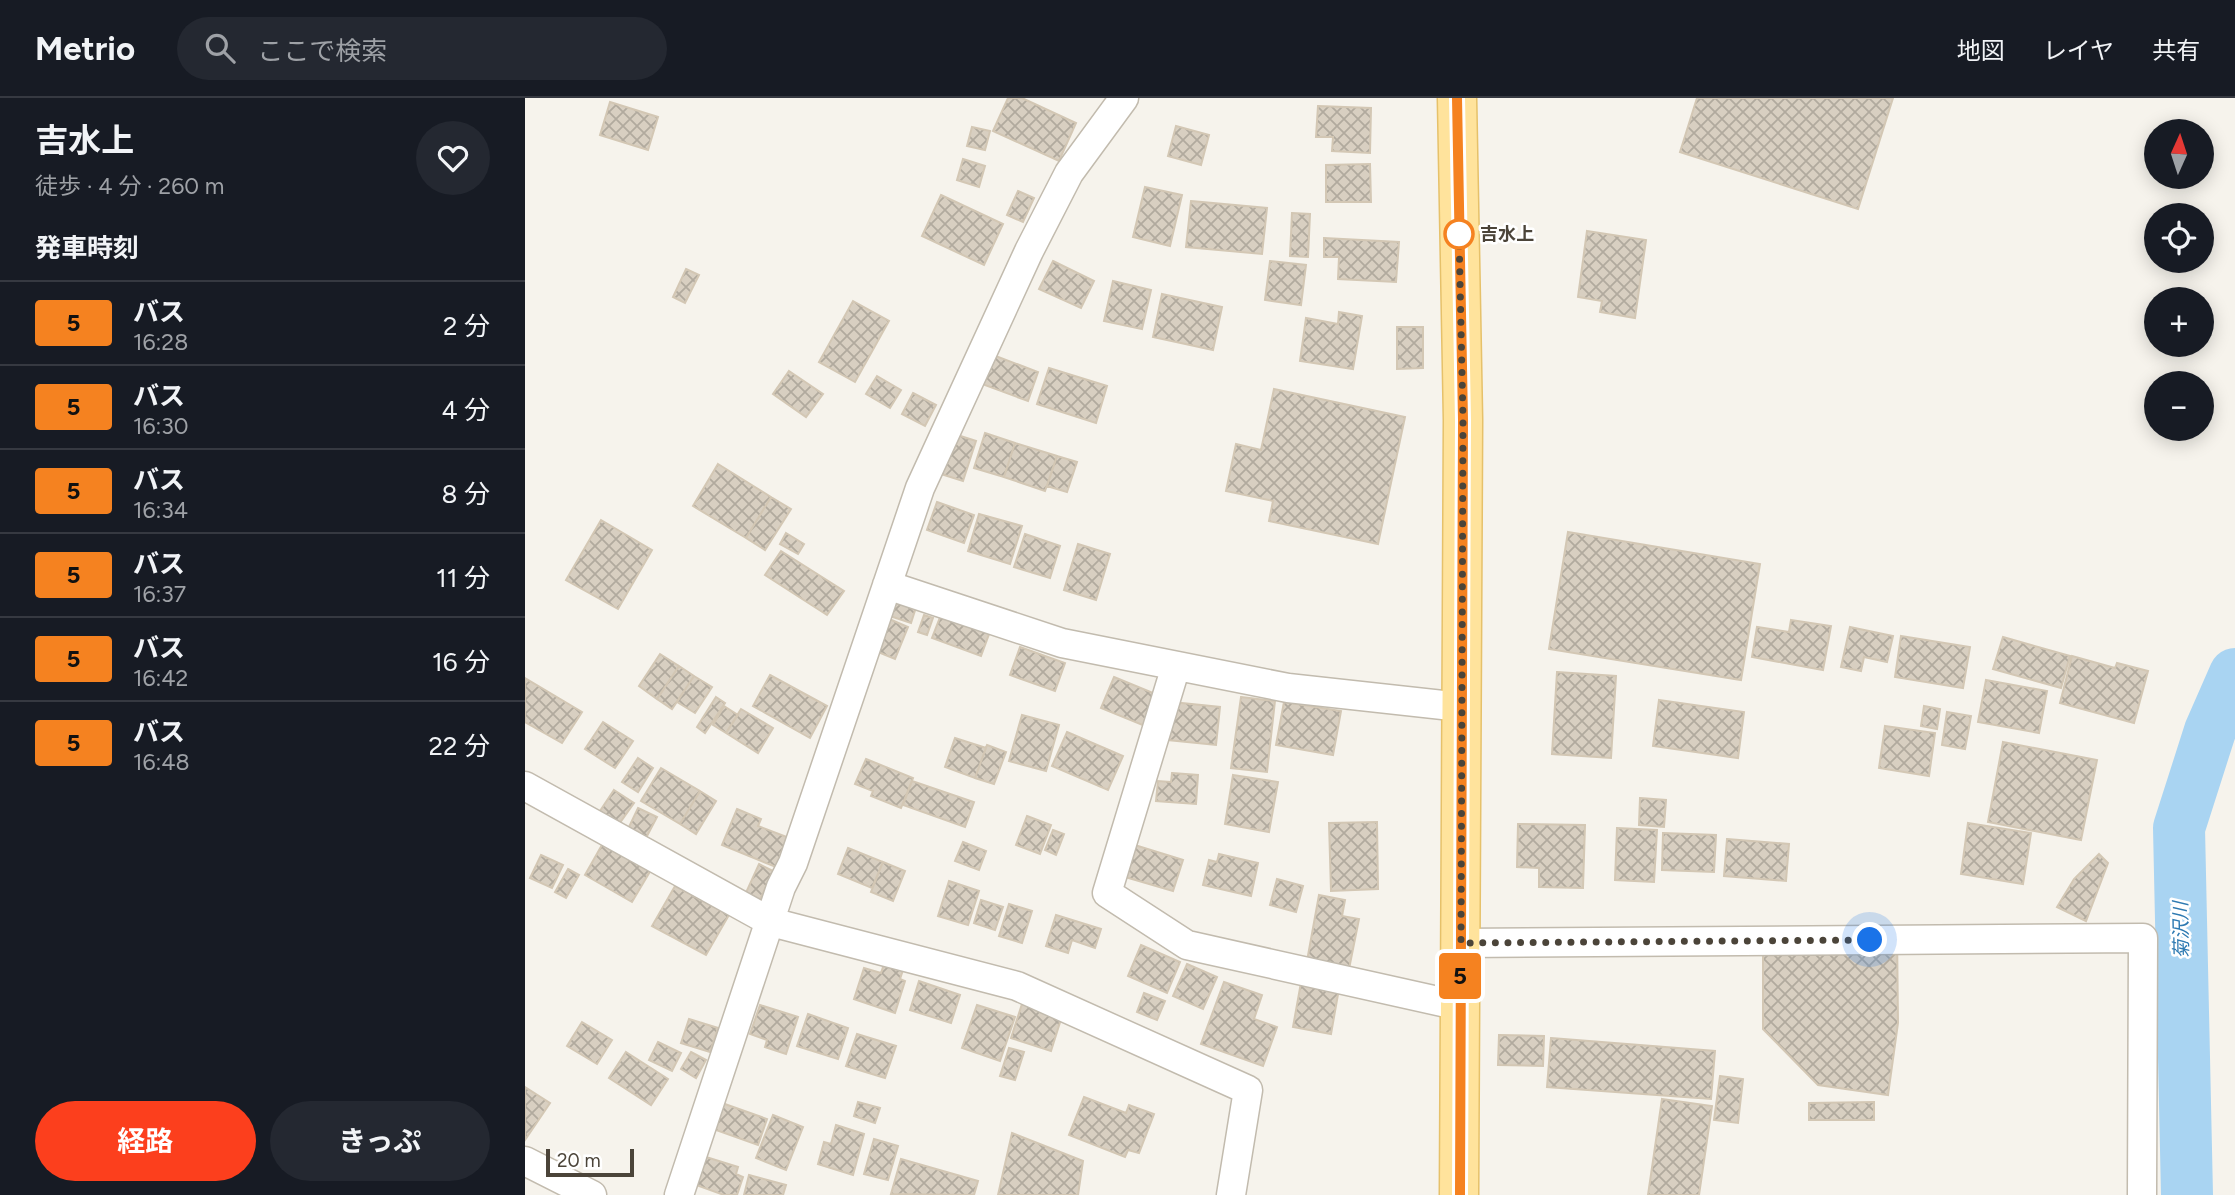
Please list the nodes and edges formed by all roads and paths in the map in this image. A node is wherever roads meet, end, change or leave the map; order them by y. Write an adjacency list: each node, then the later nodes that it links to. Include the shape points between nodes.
1 (1457, 98): 5 (main road, via 1463,420)
2 (1120, 99): 3 (street, via 1069,173 1029,251 920,488)
3 (887, 585): 4 (street, via 1062,643); 7 (street)
4 (1176, 666): 5 (street, via 1288,688); 9 (street, via 1107,893 1187,944)
5 (1461, 707): 8 (main road)
6 (525, 786): 7 (street)
7 (771, 922): 12 (street); 13 (street, via 1017,986 1248,1090)
8 (1461, 943): 9 (main road); 15 (street, via 2143,938)
9 (1460, 1006): 14 (main road)
10 (525, 1161): 11 (street)
11 (591, 1195)
12 (679, 1195)
13 (1231, 1195)
14 (1459, 1195)
15 (2142, 1195)

